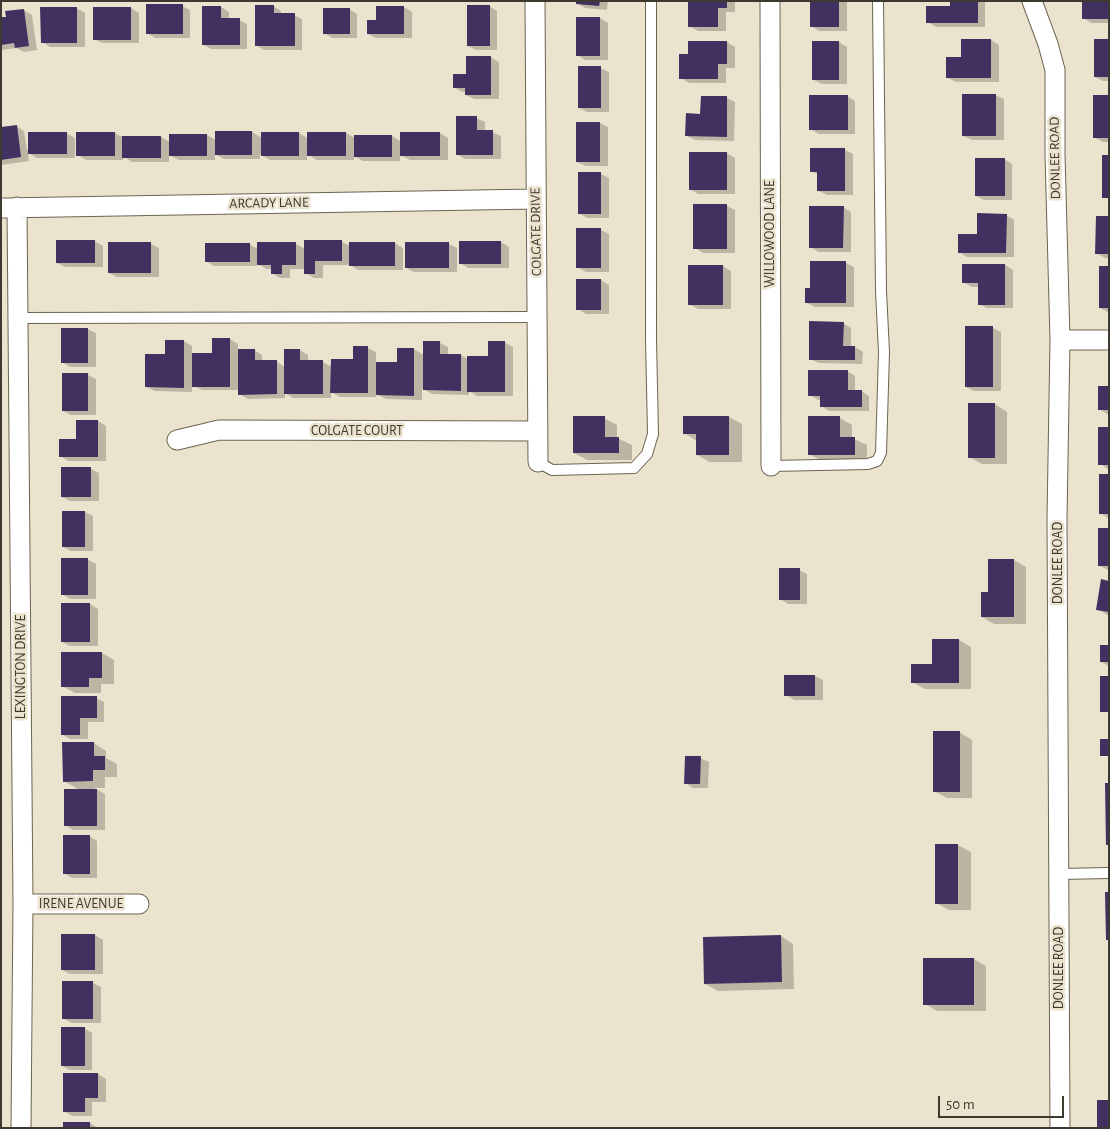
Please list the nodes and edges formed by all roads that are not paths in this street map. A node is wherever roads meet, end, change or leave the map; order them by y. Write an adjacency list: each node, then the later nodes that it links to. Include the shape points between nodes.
1 (535, 1): 6 (street, COLGATE DRIVE)
2 (651, 1): 14 (lane, via 653,434 647,454 634,468 552,470)
3 (770, 1): 15 (street, WILLOWOOD LANE)
4 (878, 1): 15 (lane, via 884,352 881,453 877,461 868,464)
5 (1032, 1): 10 (street, DONLEE ROAD, via 1054,70)
6 (536, 199): 7 (street, ARCADY LANE); 8 (street, COLGATE DRIVE)
7 (9, 207): 9 (street, LEXINGTON DRIVE)
8 (537, 317): 9 (lane); 12 (street, COLGATE DRIVE)
9 (18, 318): 18 (street, LEXINGTON DRIVE)
10 (1060, 340): 11 (street); 17 (street, DONLEE ROAD, via 1057,519)
11 (1109, 340)
12 (538, 431): 13 (street, COLGATE COURT, via 219,430); 14 (street, COLGATE DRIVE)
13 (176, 440)
14 (538, 462)
15 (771, 466)
16 (1109, 873): 17 (lane)
17 (1059, 874): 21 (street, DONLEE ROAD)
18 (23, 904): 19 (street, IRENE AVENUE); 20 (street, LEXINGTON DRIVE)
19 (139, 904)
20 (21, 1128)
21 (1060, 1128)

